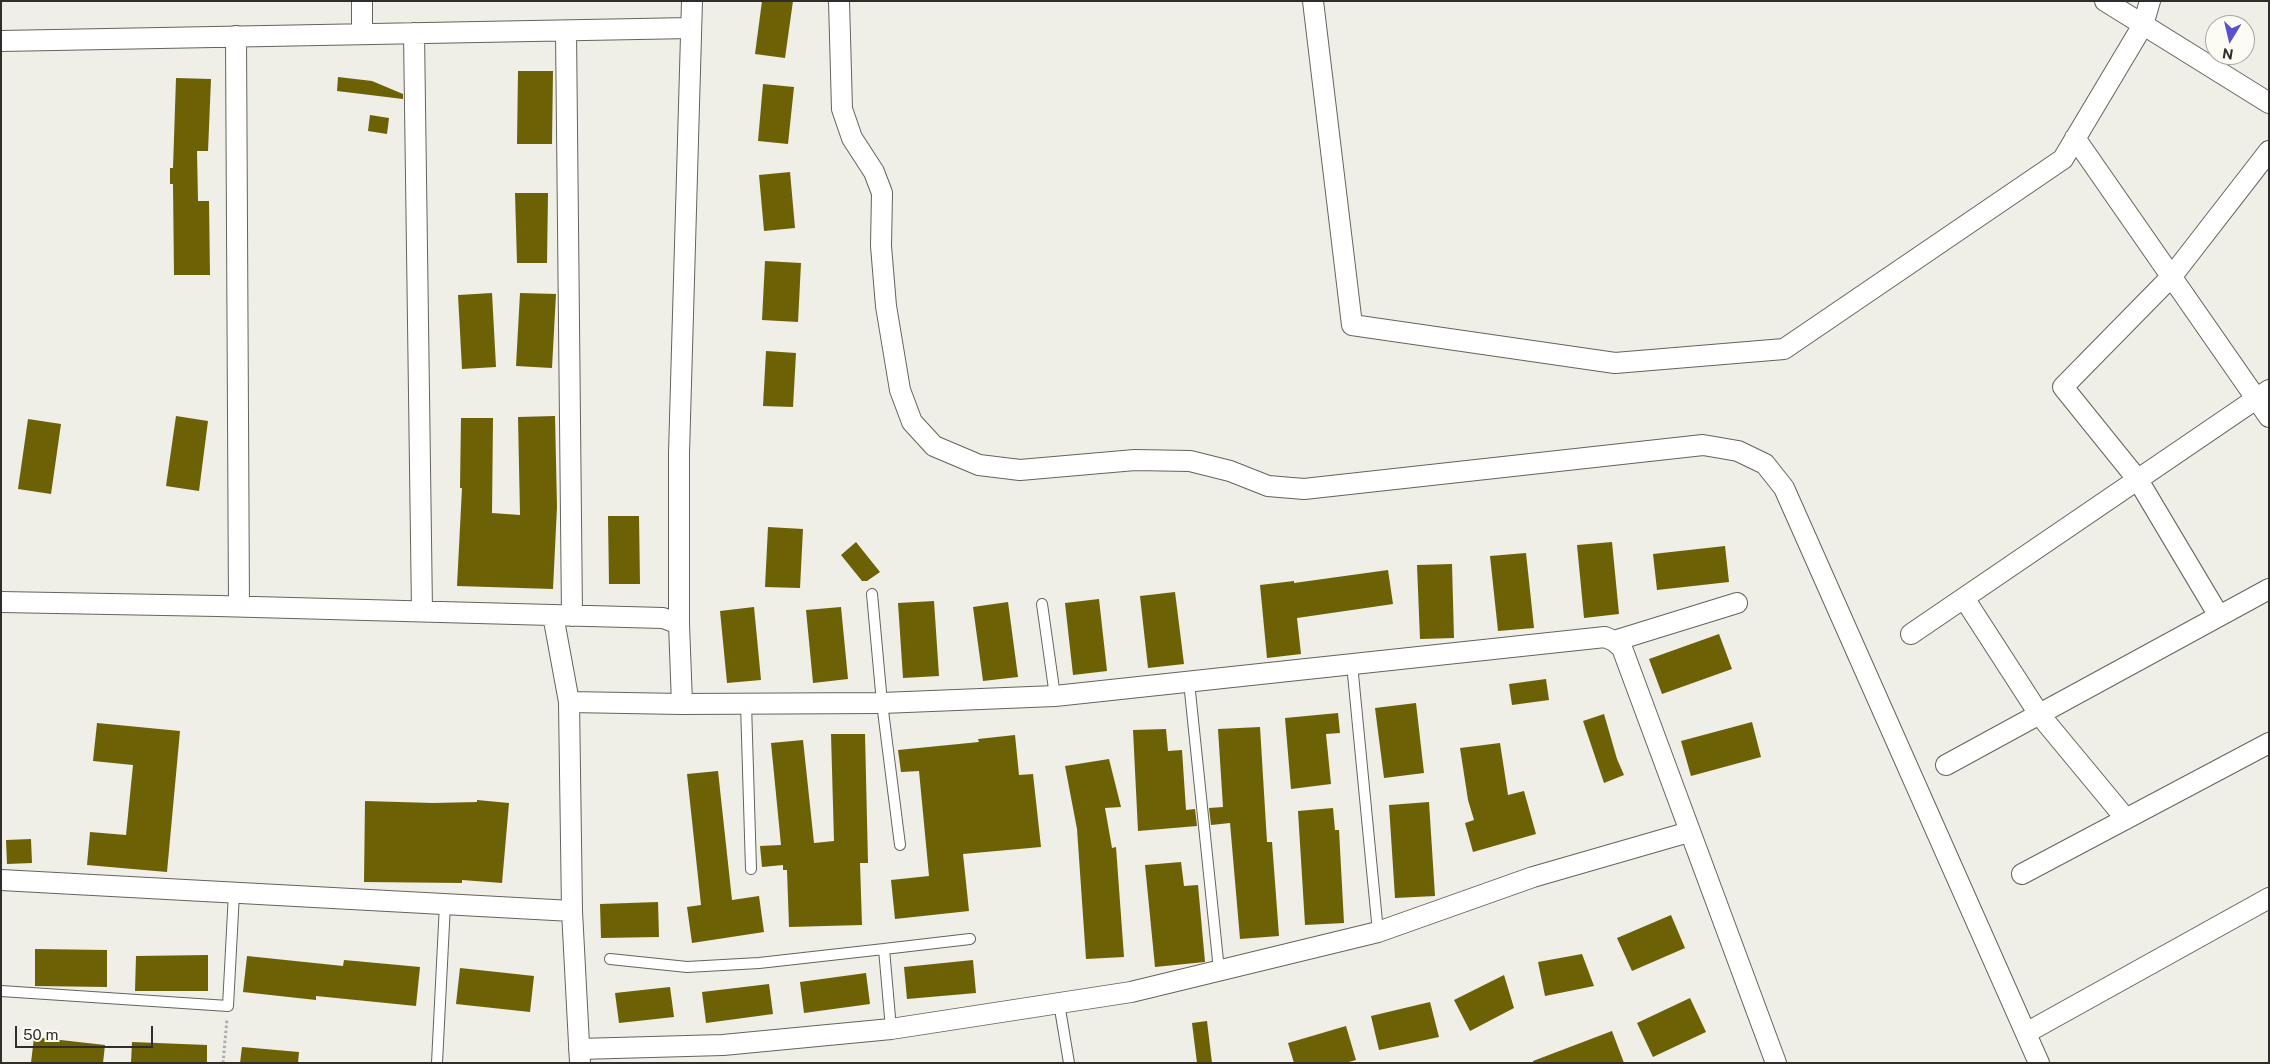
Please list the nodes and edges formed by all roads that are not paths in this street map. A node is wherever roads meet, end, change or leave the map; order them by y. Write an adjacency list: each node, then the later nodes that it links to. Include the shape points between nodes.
1 (362, 1): 11 (street)
2 (692, 1): 8 (street)
3 (839, 1): 62 (street, via 842,109 852,138 874,172 882,193 880,246 900,390 912,422 934,446 979,465 1020,470 1135,460 1190,460 1268,486 1304,489 1703,445 1738,450 1765,464 1784,488)
4 (1313, 1): 15 (street, via 1352,325 1615,363 1784,349 2063,159)
5 (2104, 1): 7 (street)
6 (2150, 1): 7 (street)
7 (2143, 25): 14 (street); 15 (street)
8 (691, 28): 9 (street); 31 (street, via 679,453)
9 (566, 30): 10 (street); 29 (street)
10 (414, 33): 11 (street); 28 (street)
11 (362, 34): 12 (street)
12 (236, 36): 13 (street); 27 (street)
13 (1, 40)
14 (2269, 102)
15 (2076, 138): 17 (street)
16 (2269, 151): 17 (street)
17 (2172, 276): 18 (street); 20 (street, via 2063,387)
18 (2263, 395): 19 (street); 20 (street)
19 (2269, 416)
20 (2138, 480): 23 (street); 30 (street)
21 (2269, 589): 30 (street)
22 (872, 594): 38 (lane)
23 (1964, 598): 32 (street); 41 (street)
24 (1, 602): 27 (street)
25 (1737, 602): 33 (street)
26 (1042, 604): 36 (lane)
27 (239, 606): 28 (street)
28 (422, 612): 29 (street)
29 (562, 616): 31 (street, via 663,618); 37 (street)
30 (2219, 616): 41 (street)
31 (680, 624): 39 (street)
32 (1911, 634)
33 (1614, 641): 34 (street, via 1605,637); 45 (street, via 1622,648)
34 (1352, 664): 35 (street); 54 (lane)
35 (1189, 682): 36 (street); 58 (lane)
36 (1055, 696): 38 (street)
37 (569, 702): 39 (street); 53 (street)
38 (882, 703): 40 (street); 46 (lane)
39 (682, 704): 40 (street)
40 (746, 704): 47 (lane)
41 (2039, 714): 43 (street); 44 (street)
42 (2269, 744): 44 (street)
43 (1946, 765)
44 (2126, 819): 48 (street)
45 (1689, 832): 54 (street, via 1533,878); 66 (street)
46 (900, 845)
47 (751, 869)
48 (2022, 874)
49 (1, 880): 50 (street)
50 (234, 893): 52 (street); 59 (lane, via 228,1006)
51 (2269, 898): 62 (street)
52 (445, 904): 53 (street); 64 (lane)
53 (572, 911): 63 (street)
54 (1378, 932): 58 (street)
55 (970, 939): 56 (lane)
56 (884, 949): 57 (lane, via 759,963 687,967); 61 (lane)
57 (610, 959)
58 (1219, 970): 60 (street, via 1130,992)
59 (1, 991)
60 (1059, 1003): 61 (street); 65 (lane)
61 (891, 1029): 63 (street)
62 (2026, 1033): 67 (street)
63 (579, 1056)
64 (437, 1063)
65 (1070, 1063)
66 (1776, 1063)
67 (2039, 1063)

